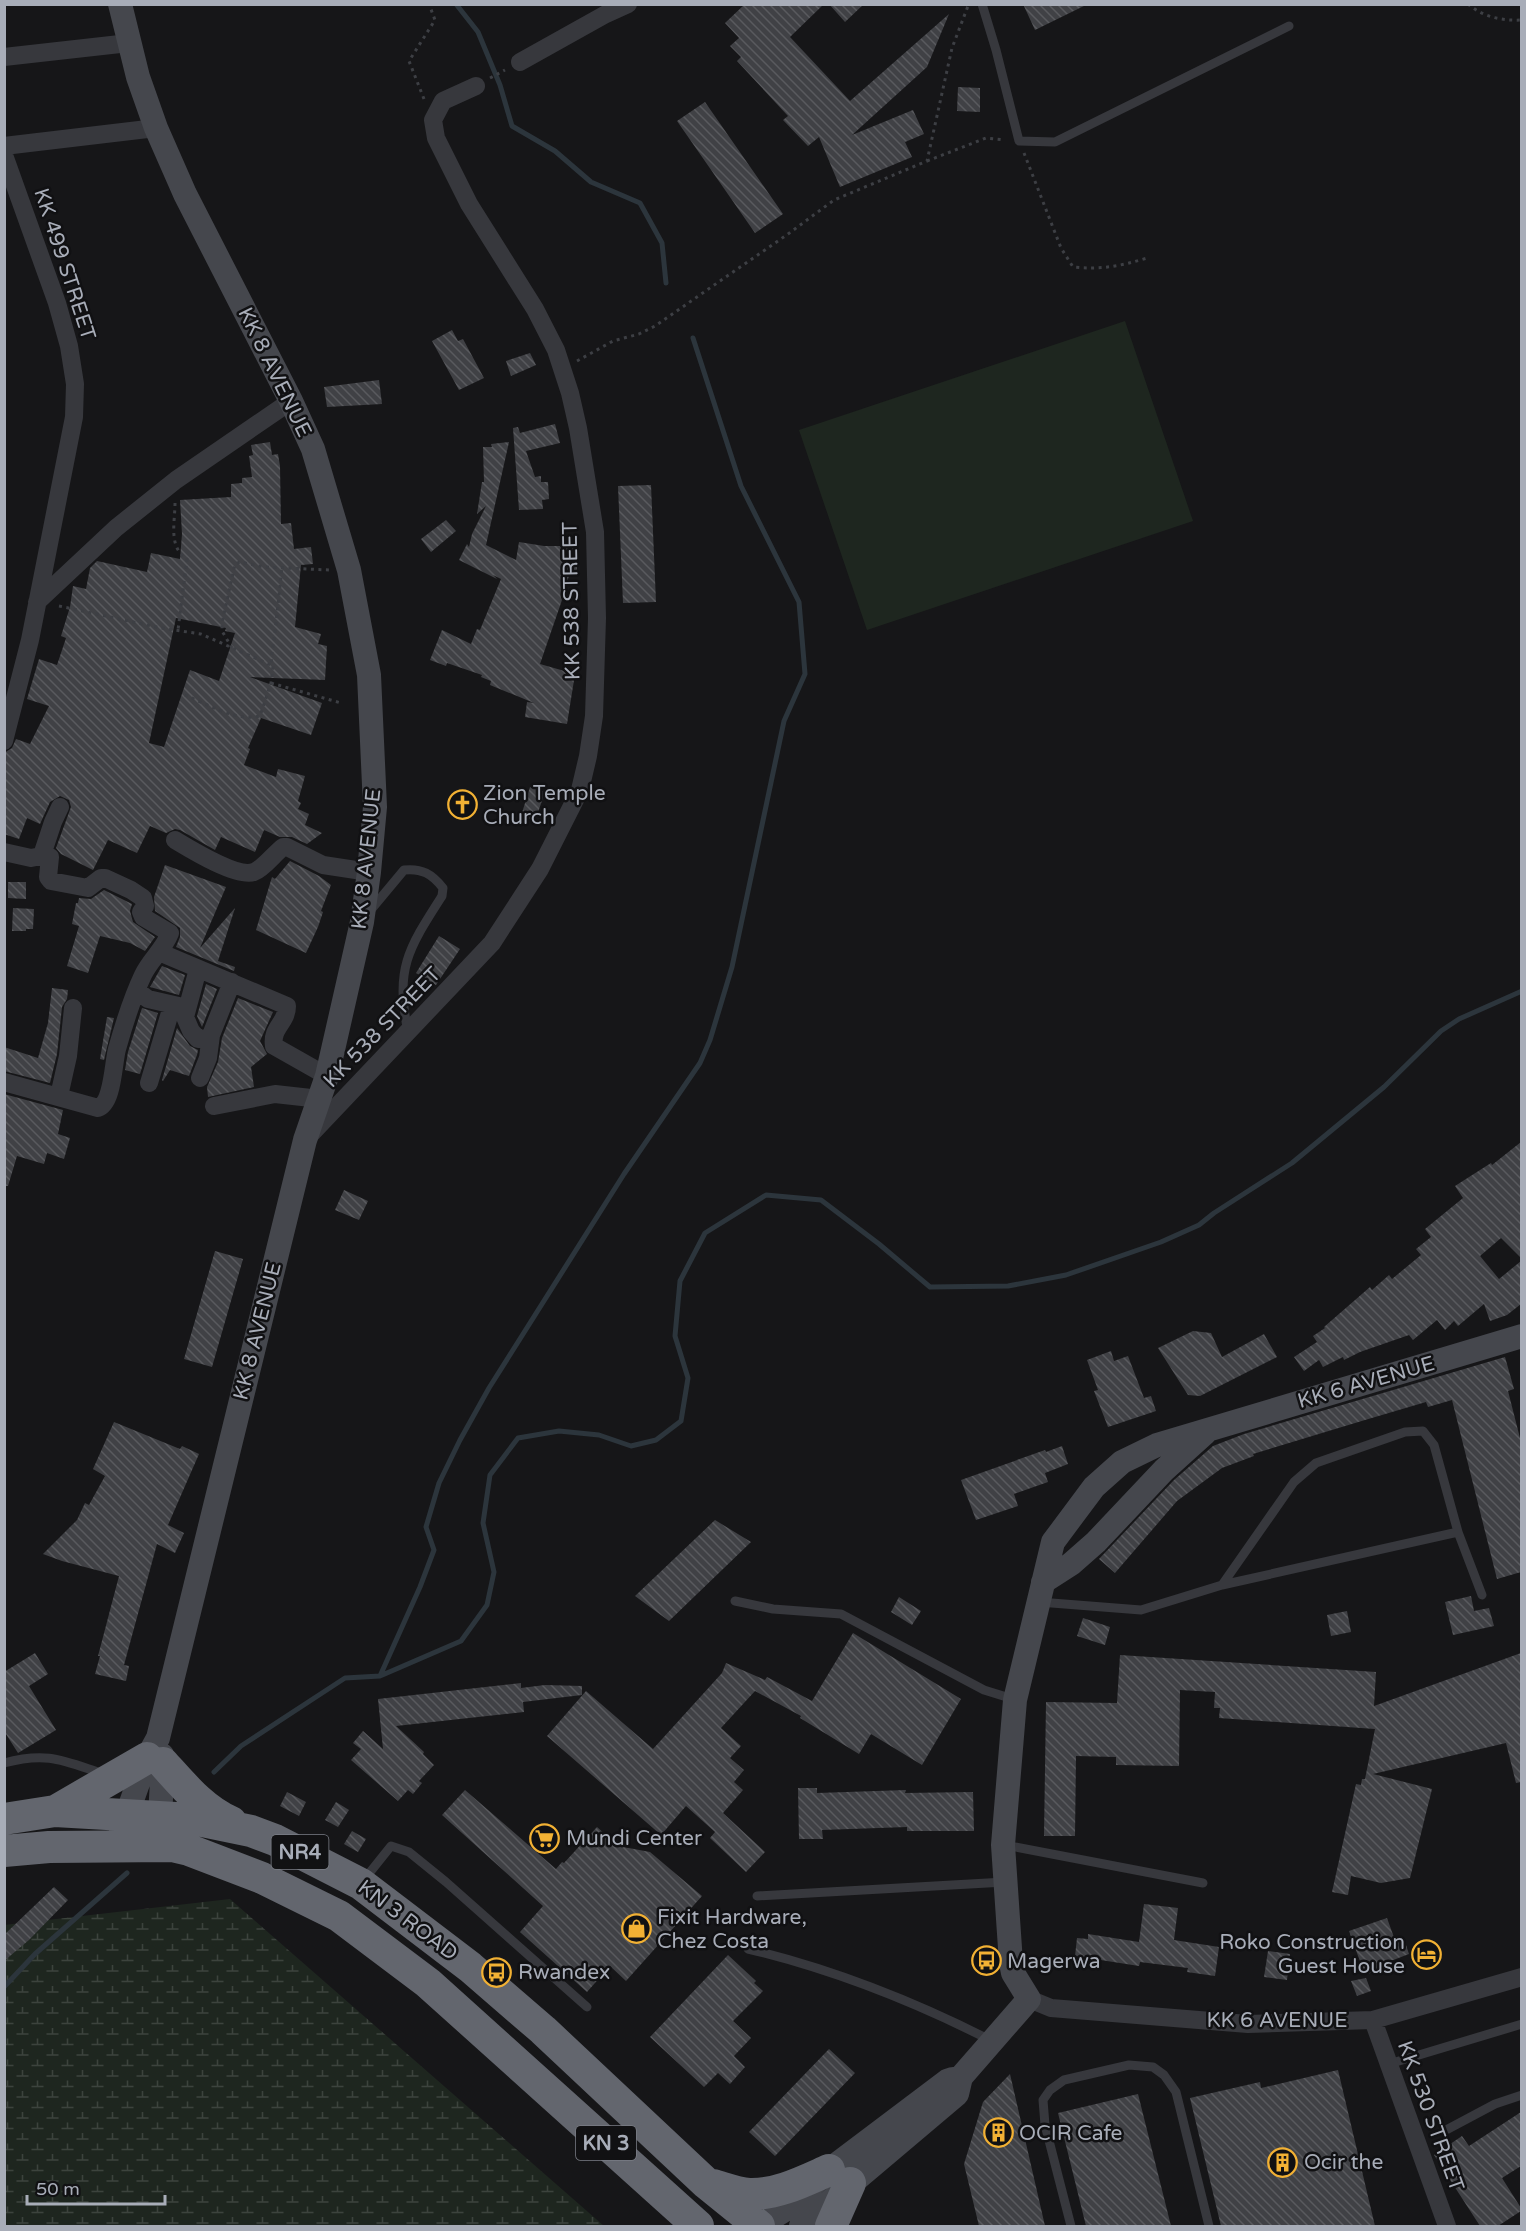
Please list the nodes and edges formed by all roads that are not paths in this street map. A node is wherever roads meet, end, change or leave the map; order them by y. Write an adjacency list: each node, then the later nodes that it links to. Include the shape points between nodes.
1 (120, 4): 5 (main road, KK 8 AVENUE)
2 (628, 4): 7 (street)
3 (982, 4): 4 (lane, via 1019,141 1054,142)
4 (1289, 26)
5 (129, 43): 6 (street); 9 (main road, KK 8 AVENUE)
6 (4, 57)
7 (520, 62)
8 (476, 86): 28 (street, KK 538 STREET, via 443,101 433,120 436,138 468,204 535,309 562,369 578,428 595,532 594,717 580,790 540,868 492,943)
9 (156, 128): 10 (street); 12 (main road, KK 8 AVENUE, via 185,194)
10 (4, 146)
11 (4, 155): 13 (street, KK 499 STREET, via 57,303 75,384 75,417)
12 (291, 401): 13 (street, via 176,480 116,528); 19 (main road, KK 8 AVENUE, via 313,449 349,570 369,675 375,807)
13 (37, 602): 14 (street, KK 499 STREET)
14 (4, 741)
15 (60, 807): 18 (street)
16 (175, 840): 19 (street, via 223,866 249,873 257,871 283,847 323,865)
17 (4, 852): 18 (street, via 31,858)
18 (42, 855): 21 (street, via 50,857 51,881 88,888 105,878 143,898 143,917 170,933)
19 (369, 872): 20 (main road, KK 8 AVENUE)
20 (362, 922): 28 (lane, via 404,870 428,873 443,888 410,948 403,974 403,1009); 30 (main road, KK 8 AVENUE)
21 (159, 952): 22 (street); 24 (street, via 143,974)
22 (198, 969): 23 (street); 25 (street)
23 (232, 982): 29 (street); 30 (street, via 287,1006 285,1018 273,1037 274,1046)
24 (137, 991): 25 (street, via 148,999); 34 (street, via 116,1051 108,1098 102,1107)
25 (180, 1007): 27 (street); 29 (street, via 191,1031)
26 (73, 1008): 34 (street)
27 (165, 1029): 29 (street); 33 (street)
28 (408, 1032): 37 (street, KK 538 STREET)
29 (204, 1039): 31 (street, via 208,1058)
30 (327, 1076): 35 (main road, KK 8 AVENUE)
31 (200, 1078)
32 (4, 1082): 34 (street)
33 (149, 1083)
34 (59, 1096)
35 (320, 1100): 36 (street, via 275,1094); 37 (main road, KK 8 AVENUE)
36 (214, 1106)
37 (305, 1140): 46 (main road, KK 8 AVENUE)
38 (1521, 1336): 39 (main road, KK 6 AVENUE)
39 (1211, 1428): 42 (main road, KK 6 AVENUE); 42 (main road, KK 6 AVENUE, via 1157,1445 1122,1462 1094,1486 1053,1542)
40 (1458, 1532): 41 (lane); 41 (lane, via 1434,1445 1423,1431 1405,1432 1316,1463 1294,1482); 43 (lane)
41 (1222, 1585): 42 (lane, via 1141,1610)
42 (1040, 1592): 45 (main road, KK 6 AVENUE)
43 (1482, 1595)
44 (735, 1601): 45 (lane, via 773,1609 841,1614 984,1690)
45 (1015, 1700): 54 (main road, KK 6 AVENUE)
46 (156, 1753): 48 (highway); 50 (main road, KK 8 AVENUE); 51 (main road, KK 8 AVENUE); 53 (highway, via 215,1815)
47 (4, 1763): 48 (lane, via 27,1757 57,1758)
48 (115, 1778): 49 (highway)
49 (55, 1811): 50 (highway, KN 3 ROAD / NR4); 52 (highway, KN 3 ROAD / NR4)
50 (128, 1814): 51 (highway, KN 3 ROAD / NR4); 55 (main road, KK 8 AVENUE)
51 (160, 1816): 53 (highway, KN 3 ROAD / NR4); 56 (main road, KK 8 AVENUE)
52 (4, 1819)
53 (251, 1831): 60 (highway, KN 3 ROAD / NR4)
54 (1002, 1845): 58 (main road, KK 6 AVENUE); 59 (lane)
55 (115, 1846): 56 (highway, KN 3 ROAD / NR4); 57 (highway, KN 3 ROAD / NR4)
56 (172, 1846): 69 (highway, KN 3 ROAD / NR4, via 262,1878 339,1916 428,1983)
57 (4, 1851)
58 (1005, 1882): 61 (lane); 64 (main road, KK 6 AVENUE, via 1013,1973)
59 (1203, 1883)
60 (361, 1884): 65 (lane, via 391,1846 409,1852); 74 (highway, KN 3 ROAD / NR4, via 543,2030)
61 (757, 1896)
62 (748, 1949): 68 (lane, via 867,1985)
63 (1521, 1977): 66 (street, KK 6 AVENUE)
64 (1029, 1999): 66 (street, KK 6 AVENUE, via 1051,2008 1248,2024); 68 (main road)
65 (587, 2007)
66 (1373, 2020): 70 (street, KK 530 STREET)
67 (1521, 2024): 70 (lane)
68 (992, 2041): 73 (main road, via 961,2078 957,2094)
69 (514, 2060): 75 (highway, KN 3)
70 (1389, 2064): 81 (street, KK 530 STREET)
71 (1521, 2095): 72 (lane)
72 (1448, 2129)
73 (840, 2177): 74 (highway, via 748,2194); 76 (main road); 77 (main road); 78 (highway)
74 (706, 2183): 76 (highway, KN 3 ROAD / NR4)
75 (698, 2226)
76 (759, 2226)
77 (801, 2226)
78 (831, 2226)
79 (1071, 2226): 80 (lane, via 1045,2125 1043,2100 1064,2080 1129,2065 1153,2067 1176,2092)
80 (1209, 2226)
81 (1447, 2226)

